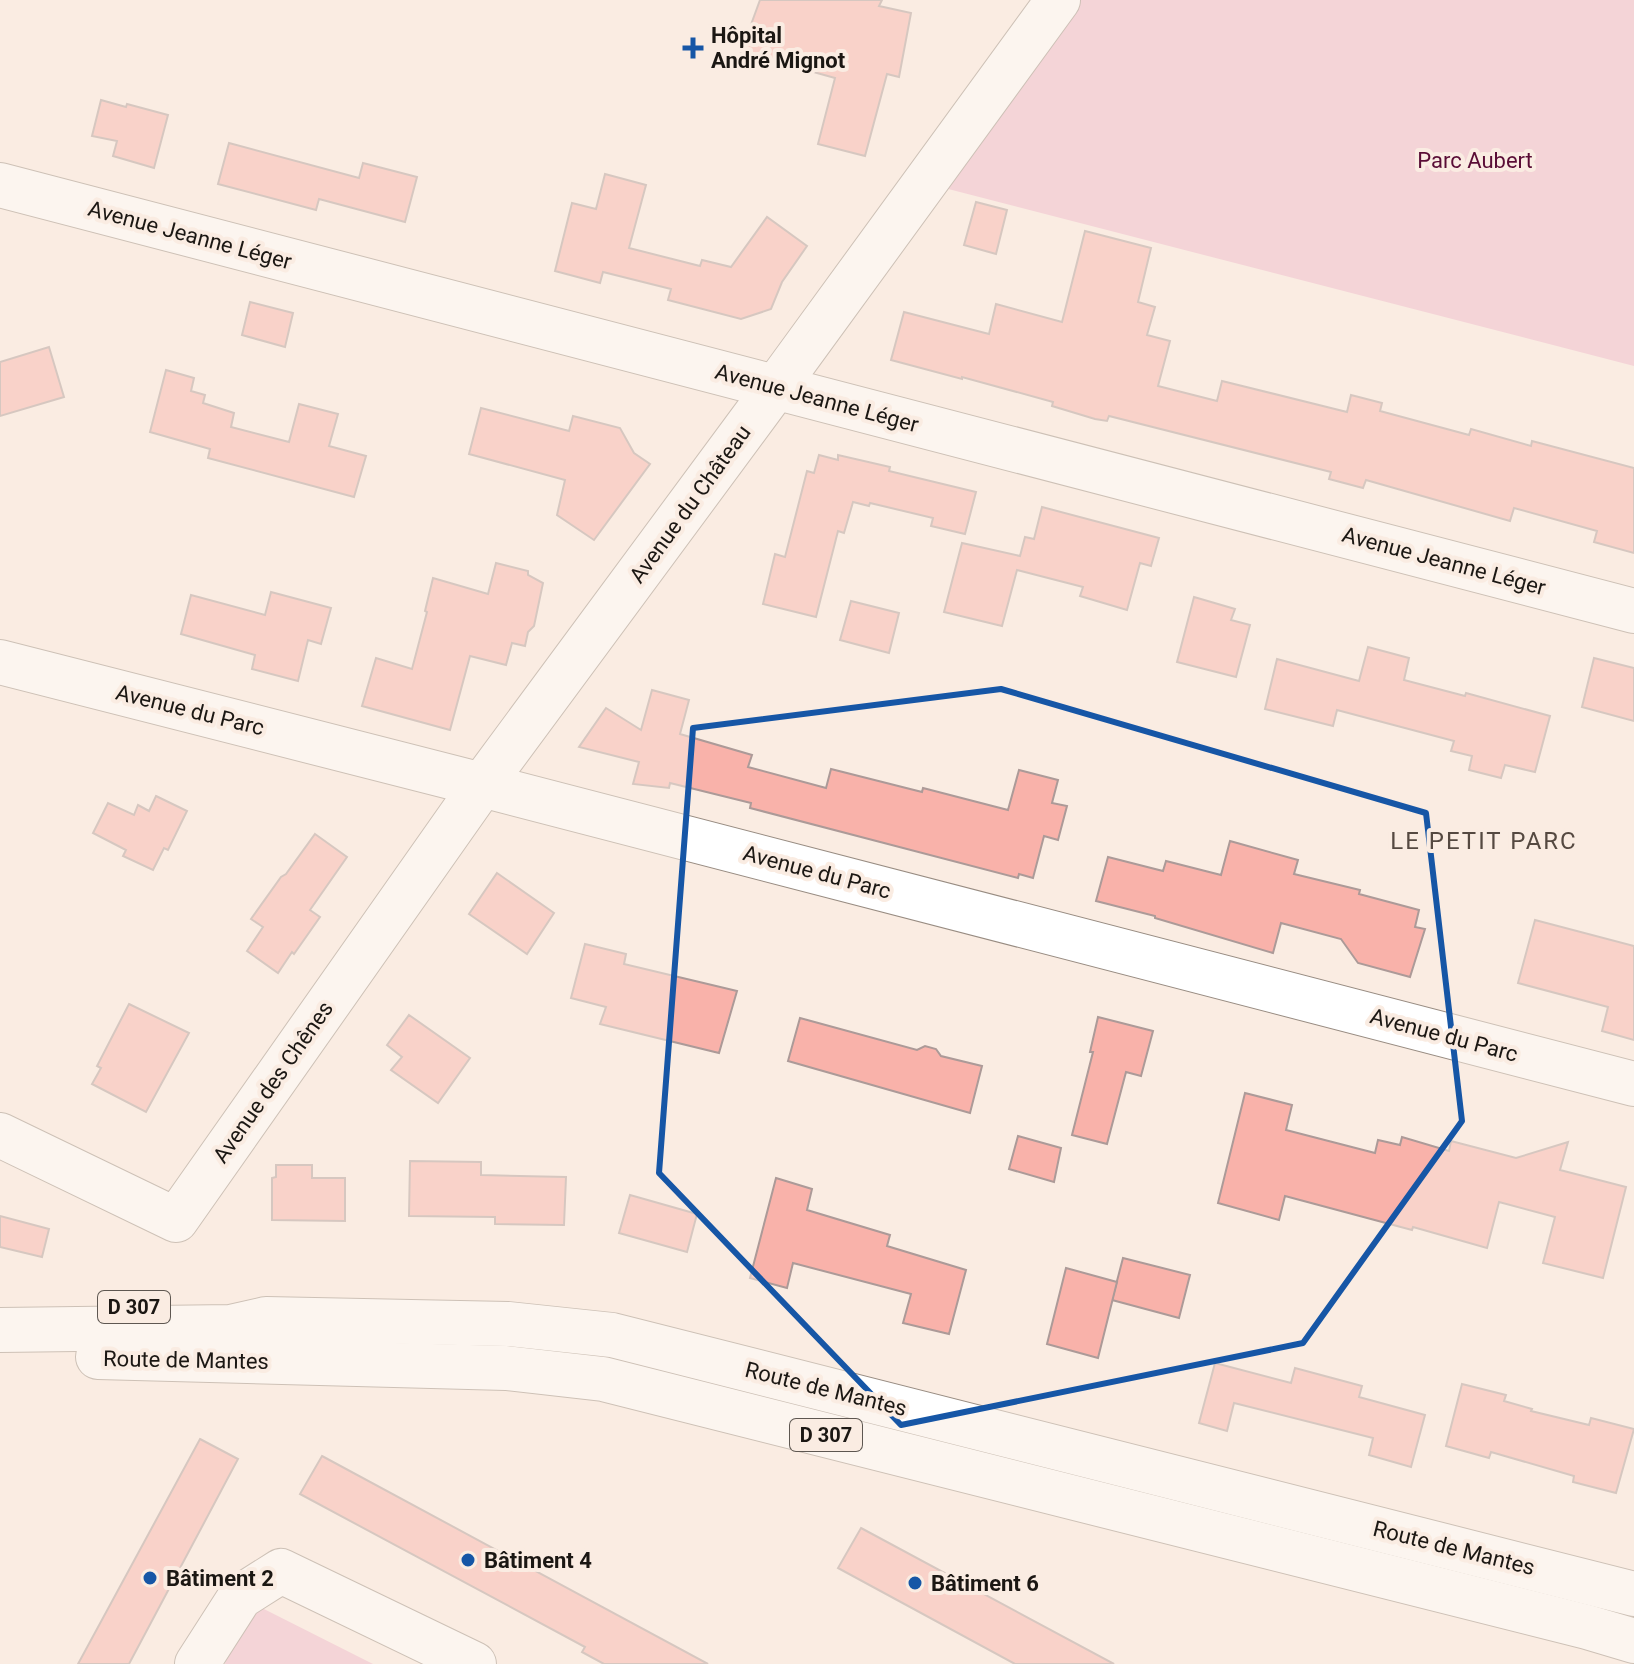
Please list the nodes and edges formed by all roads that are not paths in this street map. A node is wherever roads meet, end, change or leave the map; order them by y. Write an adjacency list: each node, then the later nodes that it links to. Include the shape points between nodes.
1 (1058, 0): 3 (street, Avenue du Château)
2 (0, 185): 3 (street, Avenue Jeanne Léger)
3 (776, 387): 4 (street, Avenue Jeanne Léger); 6 (street, Avenue du Château)
4 (1634, 611)
5 (0, 662): 6 (street, Avenue du Parc)
6 (482, 785): 7 (street, Avenue du Parc); 8 (street, Avenue des Chênes, via 176,1220)
7 (1634, 1084)
8 (0, 1135)
9 (0, 1304): 10 (street, D 307, via 231,1309)
10 (266, 1319): 11 (street, Route de Mantes / D 307, via 231,1327); 13 (street, Route de Mantes / D 307, via 508,1324 612,1335)
11 (0, 1330)
12 (0, 1355): 14 (street, Route de Mantes / D 307, via 506,1368 603,1379)
13 (1634, 1594)
14 (1634, 1641)
15 (197, 1664): 16 (street, via 240,1597 281,1571)
16 (474, 1664)

